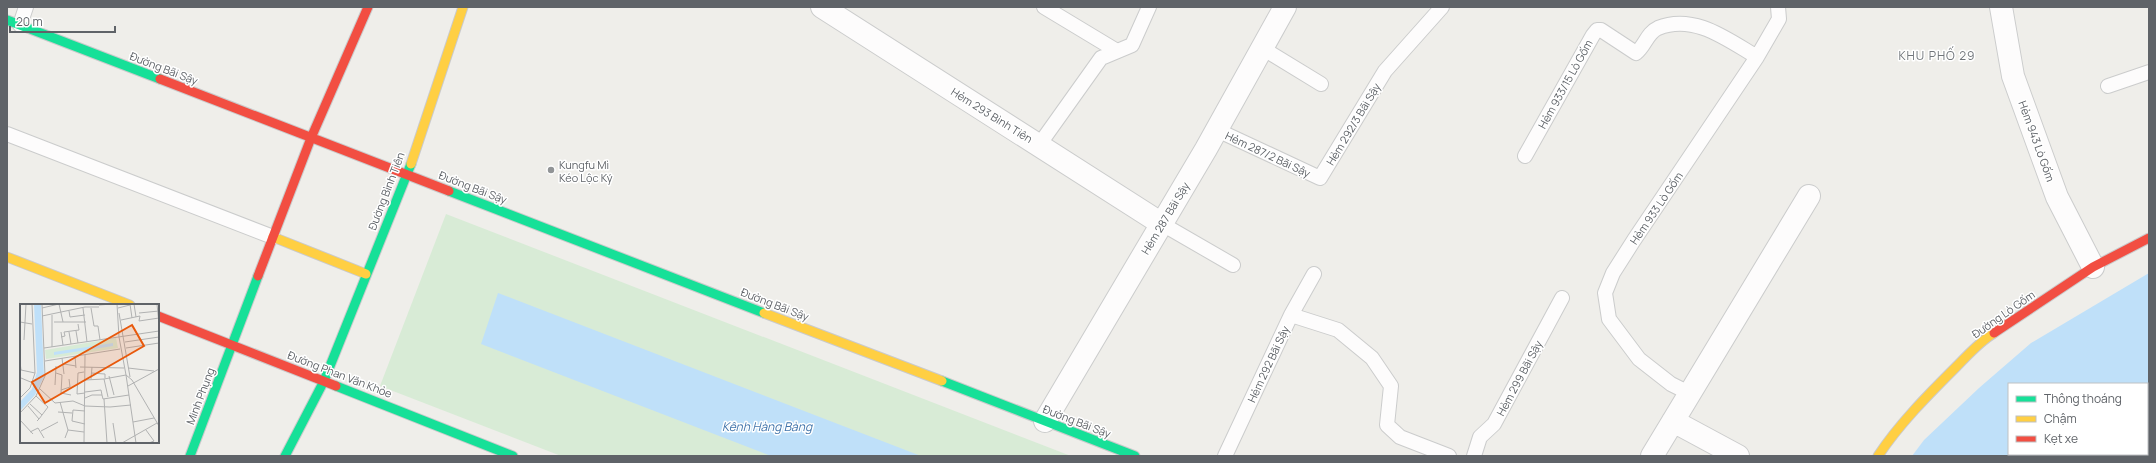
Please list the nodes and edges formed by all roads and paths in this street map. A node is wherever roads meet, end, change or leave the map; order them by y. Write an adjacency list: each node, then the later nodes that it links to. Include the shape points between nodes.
1 (26, 7): 11 (lane)
2 (368, 7): 20 (street)
3 (463, 7): 23 (street, Đường Bình Tiên)
4 (822, 7): 21 (street, Hẻm 293 Bình Tiên)
5 (1044, 7): 13 (lane)
6 (1149, 7): 13 (lane, via 1132,45)
7 (1442, 7): 24 (lane, Hẻm 292/3 Bãi Sậy, via 1385,71)
8 (1778, 7): 14 (lane, Hẻm 933 Lò Gốm, via 1779,19)
9 (2001, 7): 31 (street, Hẻm 943 Lò Gốm, via 2013,76 2057,197)
10 (1280, 9): 12 (street, Hẻm 287 Bãi Sậy)
11 (13, 23): 20 (street, Đường Bãi Sậy)
12 (1262, 48): 16 (lane); 18 (street, Hẻm 287 Bãi Sậy)
13 (1117, 51): 21 (lane, via 1101,58)
14 (1757, 57): 22 (lane, Hẻm 933/15 Lò Gốm, via 1705,27 1686,24 1658,28 1636,53 1598,30 1592,35); 40 (lane, Hẻm 933 Lò Gốm, via 1634,240 1613,273 1605,293 1609,319 1639,359 1671,384)
15 (2149, 72): 17 (lane)
16 (1320, 84)
17 (2108, 86)
18 (1216, 130): 24 (lane, Hẻm 287/2 Bãi Sậy); 26 (street, Hẻm 287 Bãi Sậy)
19 (7, 134): 27 (lane)
20 (311, 138): 23 (street, Đường Bãi Sậy); 27 (street)
21 (1039, 145): 26 (street, Hẻm 293 Bình Tiên)
22 (1525, 156)
23 (407, 175): 32 (street, Đường Bình Tiên); 41 (street, Đường Bãi Sậy)
24 (1320, 178)
25 (1809, 196): 40 (street)
26 (1162, 224): 30 (lane); 41 (street, Hẻm 287 Bãi Sậy)
27 (273, 238): 32 (street); 38 (street)
28 (2149, 238): 31 (street, Đường Lò Gốm)
29 (7, 257): 35 (street)
30 (1232, 265)
31 (2093, 267): 52 (street, Đường Lò Gốm, via 1984,339 1938,385 1888,441)
32 (366, 274): 39 (street, Đường Bình Tiên)
33 (1314, 274): 37 (lane, Hẻm 292 Bãi Sậy)
34 (1562, 298): 49 (lane, Hẻm 299 Bãi Sậy, via 1494,424 1480,437)
35 (127, 304)
36 (159, 316): 38 (street, Đường Phan Văn Khỏe)
37 (1291, 316): 47 (lane, Hẻm 292 Bãi Sậy); 48 (lane, via 1338,330 1372,358 1391,386 1387,425 1400,437)
38 (233, 345): 39 (street, Đường Phan Văn Khỏe); 43 (street, Minh Phụng)
39 (324, 381): 44 (street); 45 (street, Đường Phan Văn Khỏe)
40 (1691, 394): 42 (street)
41 (1045, 421): 46 (street, Đường Bãi Sậy)
42 (1673, 421): 50 (street); 51 (street)
43 (190, 456)
44 (285, 456)
45 (513, 456)
46 (1135, 456)
47 (1225, 456)
48 (1449, 456)
49 (1474, 456)
50 (1652, 456)
51 (1738, 456)
52 (1878, 456)

